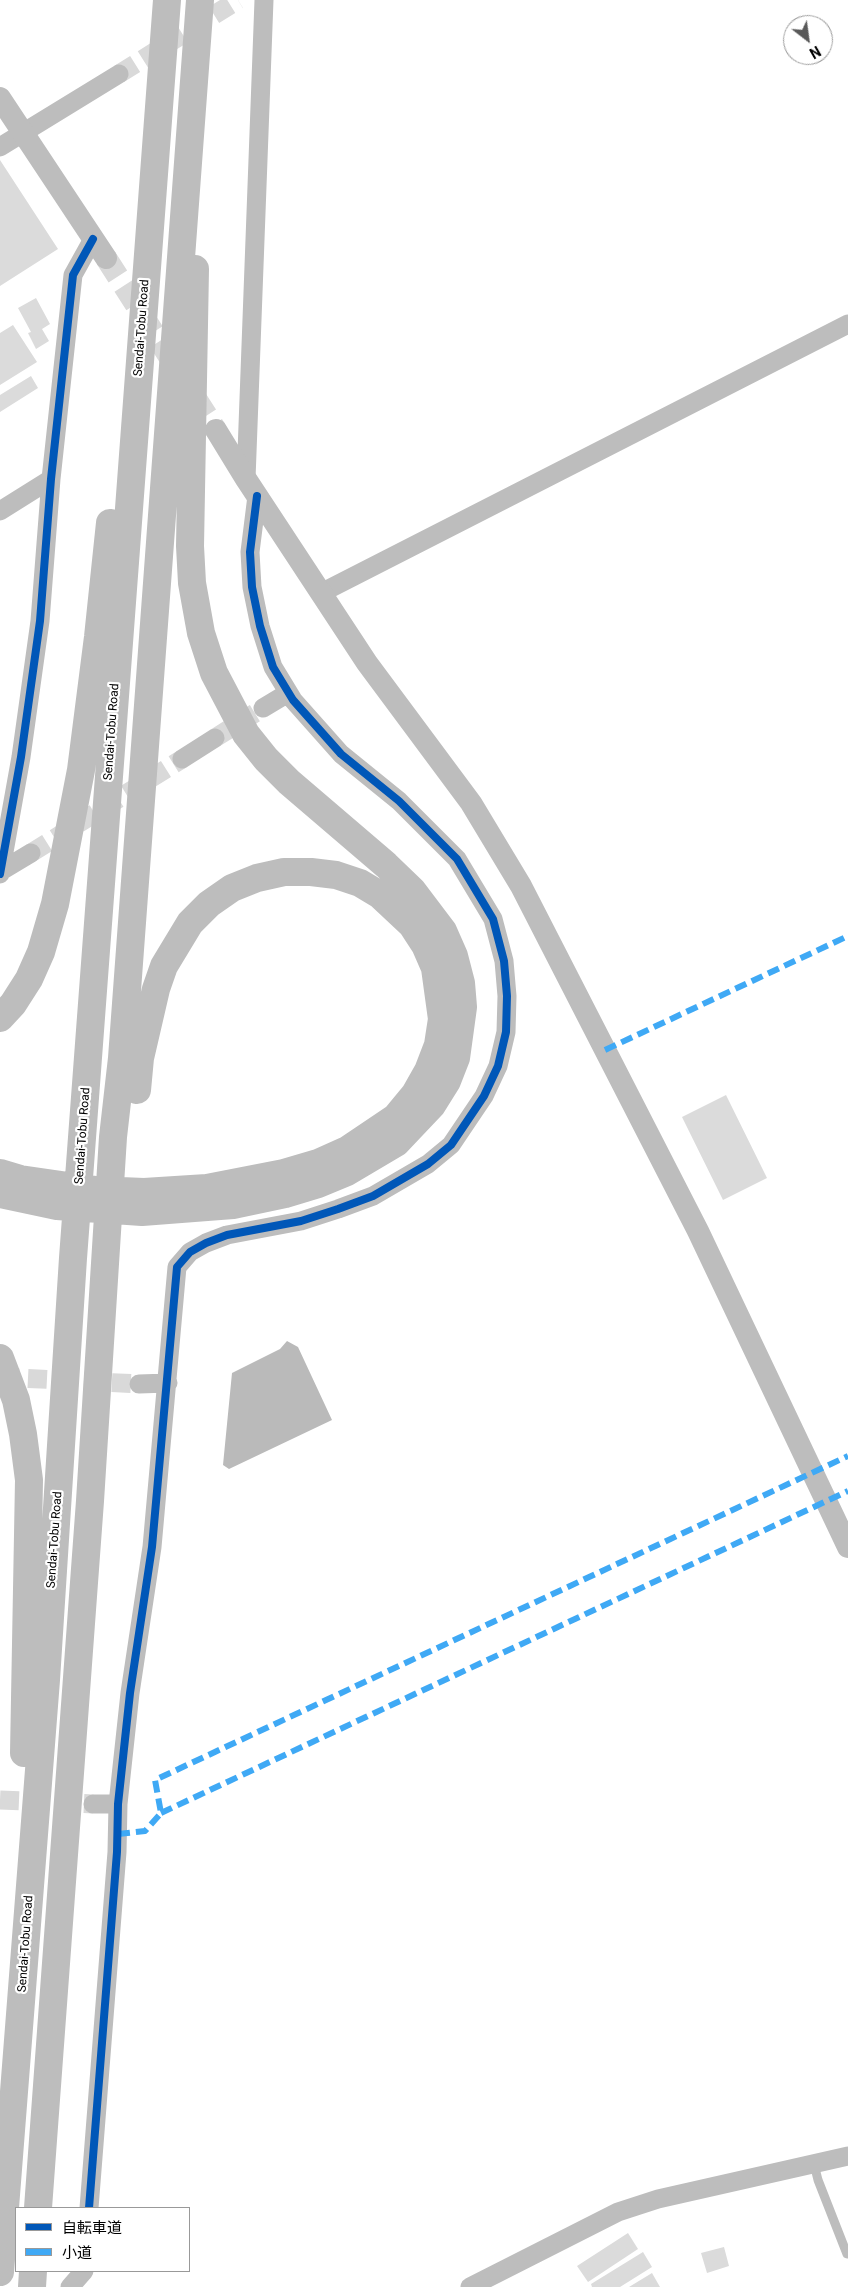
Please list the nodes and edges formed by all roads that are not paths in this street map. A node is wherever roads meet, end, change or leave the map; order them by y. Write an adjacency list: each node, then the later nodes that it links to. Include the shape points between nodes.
1 (167, 0): 7 (highway, Sendai-Tobu Road)
2 (200, 0): 4 (highway)
3 (264, 0): 15 (street)
4 (196, 38): 25 (highway, via 122,1058); 27 (highway, via 190,546 192,583 201,633 228,704 261,753 288,782 393,871 438,924 454,956 461,983 461,1030 456,1058 447,1081 415,1125 373,1158 318,1184 232,1205 142,1212 57,1206)
5 (119, 74): 8 (street)
6 (0, 98): 8 (street)
7 (157, 107): 24 (highway, via 81,770 55,904 41,952 29,979); 34 (highway, Sendai-Tobu Road)
8 (22, 133): 9 (street); 10 (street)
9 (0, 147)
10 (93, 239): 11 (street); 14 (street, via 73,275)
11 (106, 258)
12 (848, 324): 17 (street)
13 (216, 430): 15 (street)
14 (51, 479): 16 (street); 23 (street, via 40,621 21,757)
15 (252, 488): 17 (street); 18 (street, via 252,587 273,667)
16 (0, 511)
17 (321, 593): 31 (street, via 367,663 472,803 521,886 698,1231)
18 (288, 692): 19 (street); 29 (street, via 341,754 399,801 457,858 493,919 504,961 506,1032 498,1066 484,1096 451,1145 428,1164 373,1196 347,1206 301,1221 227,1235 190,1252 177,1267)
19 (263, 708)
20 (215, 738): 21 (street)
21 (182, 759)
22 (31, 854): 23 (street)
23 (0, 872)
24 (0, 1018)
25 (122, 1137): 26 (highway, via 164,966 190,923 209,904 232,888 257,878 284,872 311,872 336,875 360,883 380,895 412,925 435,968 442,1019 438,1045 415,1094 396,1117 371,1135 318,1163 208,1188 144,1192 96,1190); 37 (highway, via 104,1499 80,1644)
26 (0, 1174)
27 (0, 1194)
28 (0, 1358): 34 (highway, via 16,1400 29,1480)
29 (168, 1383): 30 (street); 33 (street, via 152,1547 130,1692)
30 (139, 1384)
31 (848, 1547)
32 (93, 1804): 33 (street)
33 (118, 1804): 38 (street)
34 (21, 2009): 40 (highway, Sendai-Tobu Road)
35 (848, 2156): 36 (street)
36 (816, 2172): 39 (lane); 43 (street, via 658,2199 618,2212)
37 (38, 2207)
38 (89, 2207)
39 (847, 2254)
40 (0, 2272)
41 (83, 2272): 42 (street)
42 (70, 2287)
43 (470, 2287)

